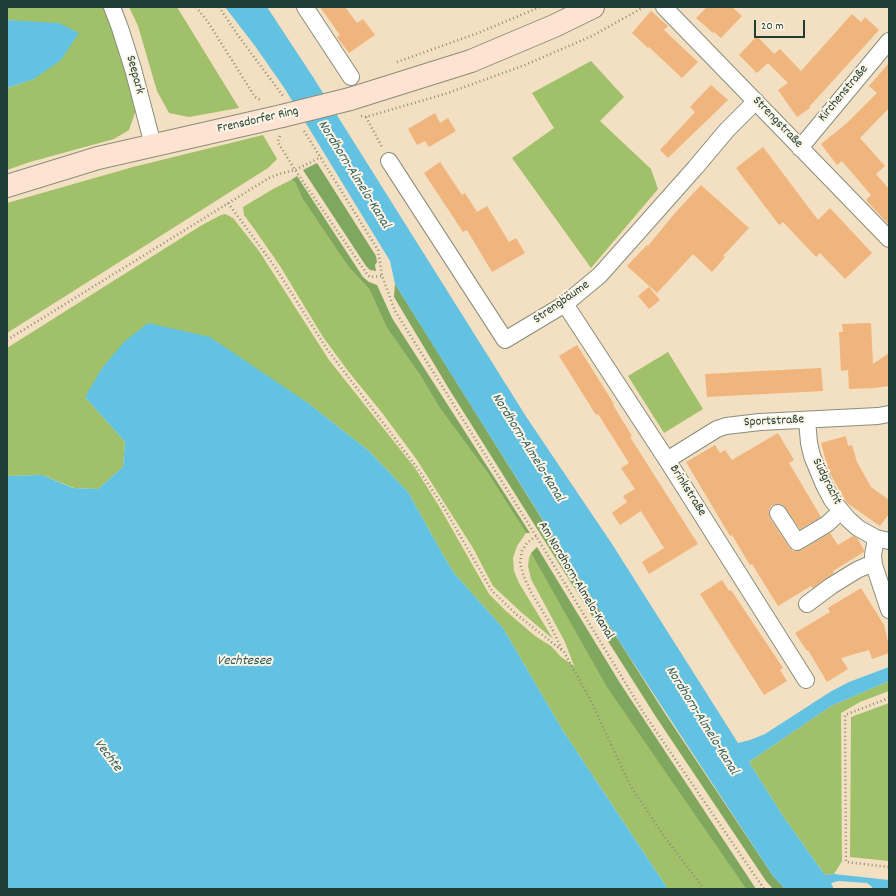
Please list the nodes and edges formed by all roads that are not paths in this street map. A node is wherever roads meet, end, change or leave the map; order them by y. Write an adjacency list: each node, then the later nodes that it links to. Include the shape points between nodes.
1 (112, 7): 8 (street, Seepark, via 131,62)
2 (305, 7): 6 (street)
3 (593, 7): 8 (street, Frensdorfer Ring, bridge, via 471,61 350,99 281,126)
4 (664, 7): 7 (street, Strengstraße)
5 (889, 41): 9 (street, Kirchenstraße)
6 (351, 77)
7 (756, 101): 9 (street, Strengstraße); 13 (street, Strengbäume, via 727,130 600,275)
8 (153, 145): 11 (street, Frensdorfer Ring, via 98,158)
9 (800, 148): 12 (street, Strengstraße)
10 (389, 161): 13 (street, Strengbäume, via 505,340)
11 (7, 186)
12 (889, 240)
13 (565, 304): 16 (street, Brinkstraße)
14 (889, 414): 15 (street, Sportstraße)
15 (807, 420): 16 (street, Sportstraße, via 726,426); 17 (street, Südgracht, via 812,456 824,485)
16 (667, 460): 23 (street, Brinkstraße)
17 (841, 511): 18 (street, via 827,524 797,542); 19 (street, Südgracht, via 858,528)
18 (778, 513)
19 (882, 540): 20 (street, via 873,555)
20 (874, 565): 21 (street, via 857,570); 22 (street)
21 (807, 604)
22 (889, 610)
23 (806, 680)

